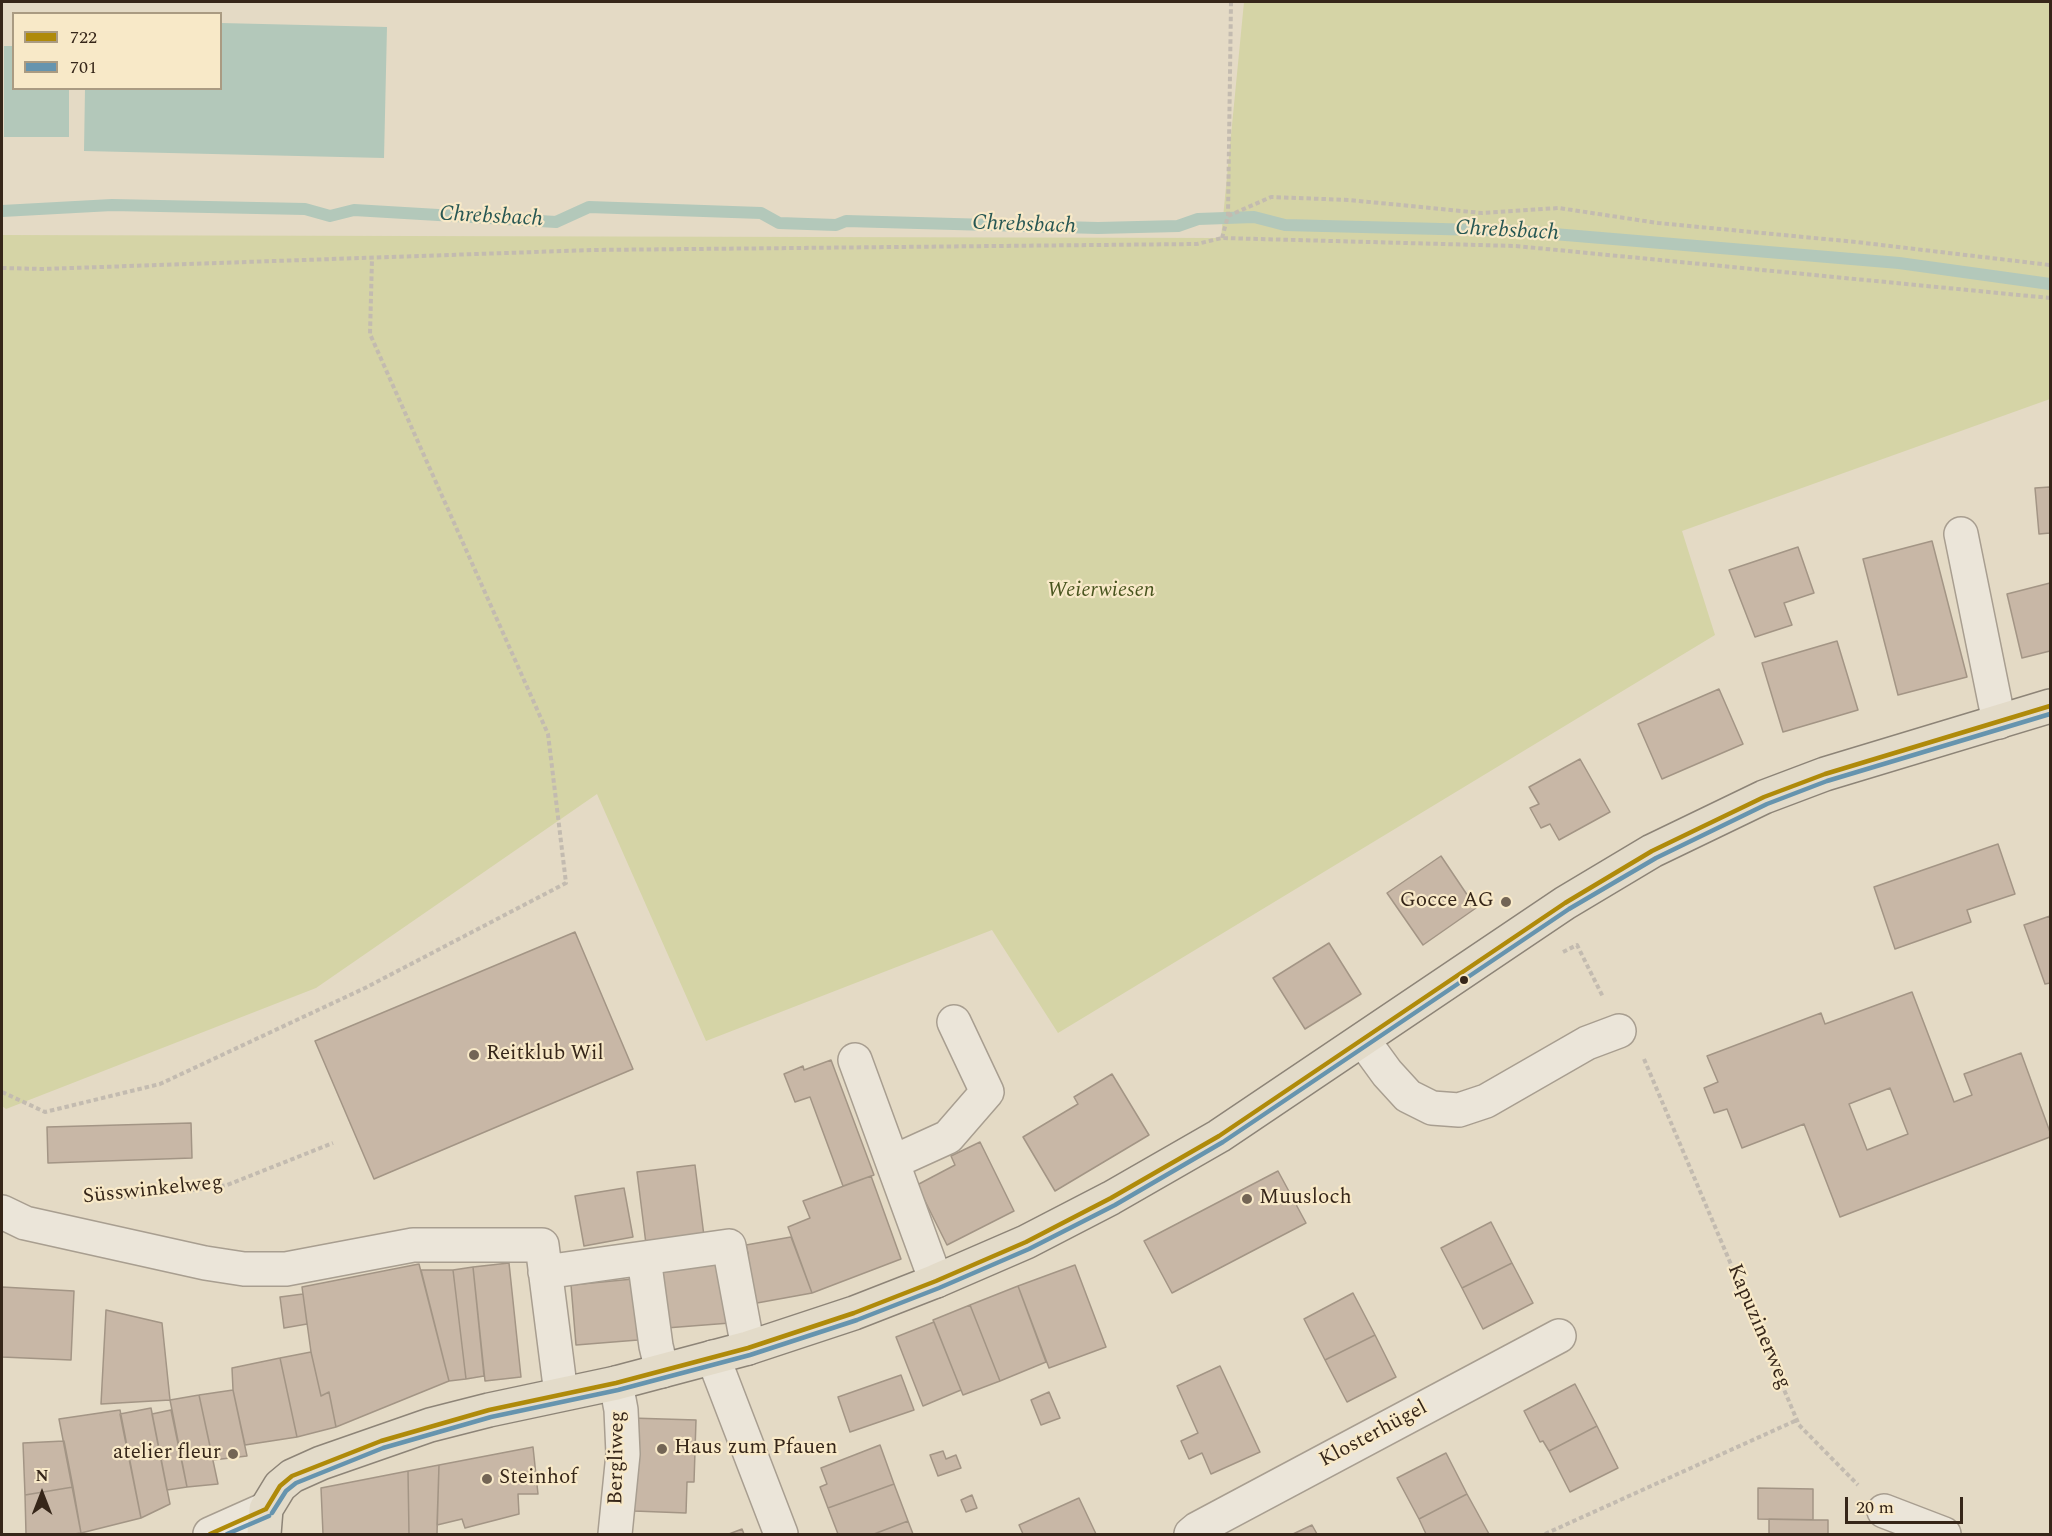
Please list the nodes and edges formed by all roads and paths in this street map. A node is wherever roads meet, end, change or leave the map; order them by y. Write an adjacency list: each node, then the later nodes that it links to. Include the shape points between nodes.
1 (1231, 2): 2 (path)
2 (1228, 216): 3 (path); 5 (path, via 1271,197 1482,213 1559,208 1658,223)
3 (1222, 238): 4 (path, via 1197,244 592,250); 7 (path, via 1516,246)
4 (372, 259): 6 (path); 18 (path, via 370,334 548,734 567,882 365,988 160,1084 45,1112)
5 (2050, 265)
6 (2, 268)
7 (2050, 298)
8 (1961, 534): 10 (street)
9 (2050, 706): 10 (main road)
10 (1999, 722): 15 (main road, via 1825,774 1696,828 1565,903)
11 (1572, 947): 12 (path, via 1577,945)
12 (1602, 994)
13 (954, 1022): 20 (street, via 987,1092 948,1137)
14 (1619, 1031): 15 (street, via 1587,1043 1486,1101 1459,1110 1432,1108 1408,1096)
15 (1363, 1040): 25 (main road, via 1167,1167 1026,1242)
16 (1644, 1059): 32 (path, Kapuzinerweg)
17 (855, 1060): 20 (street)
18 (2, 1092)
19 (333, 1143): 21 (path, Süsswinkelweg, via 226,1185)
20 (893, 1162): 25 (street)
21 (99, 1200)
22 (2, 1212): 24 (street, via 25,1223 244,1269 286,1269 413,1245 542,1245)
23 (644, 1257): 24 (street); 27 (street, via 729,1246); 29 (street)
24 (544, 1272): 31 (street)
25 (936, 1281): 27 (main road)
26 (1559, 1336): 38 (street, Klosterhügel)
27 (748, 1348): 28 (main road)
28 (713, 1357): 29 (main road); 37 (street)
29 (662, 1371): 30 (main road)
30 (616, 1383): 31 (main road); 36 (street, Bergliweg, via 622,1454)
31 (561, 1394): 34 (main road, via 430,1425 292,1476 280,1486)
32 (1797, 1420): 33 (path, Kapuzinerweg); 39 (path)
33 (1884, 1511): 40 (street)
34 (265, 1522): 35 (street)
35 (210, 1534)
36 (615, 1534)
37 (781, 1534)
38 (1191, 1534)
39 (1545, 1534)
40 (1944, 1534)

